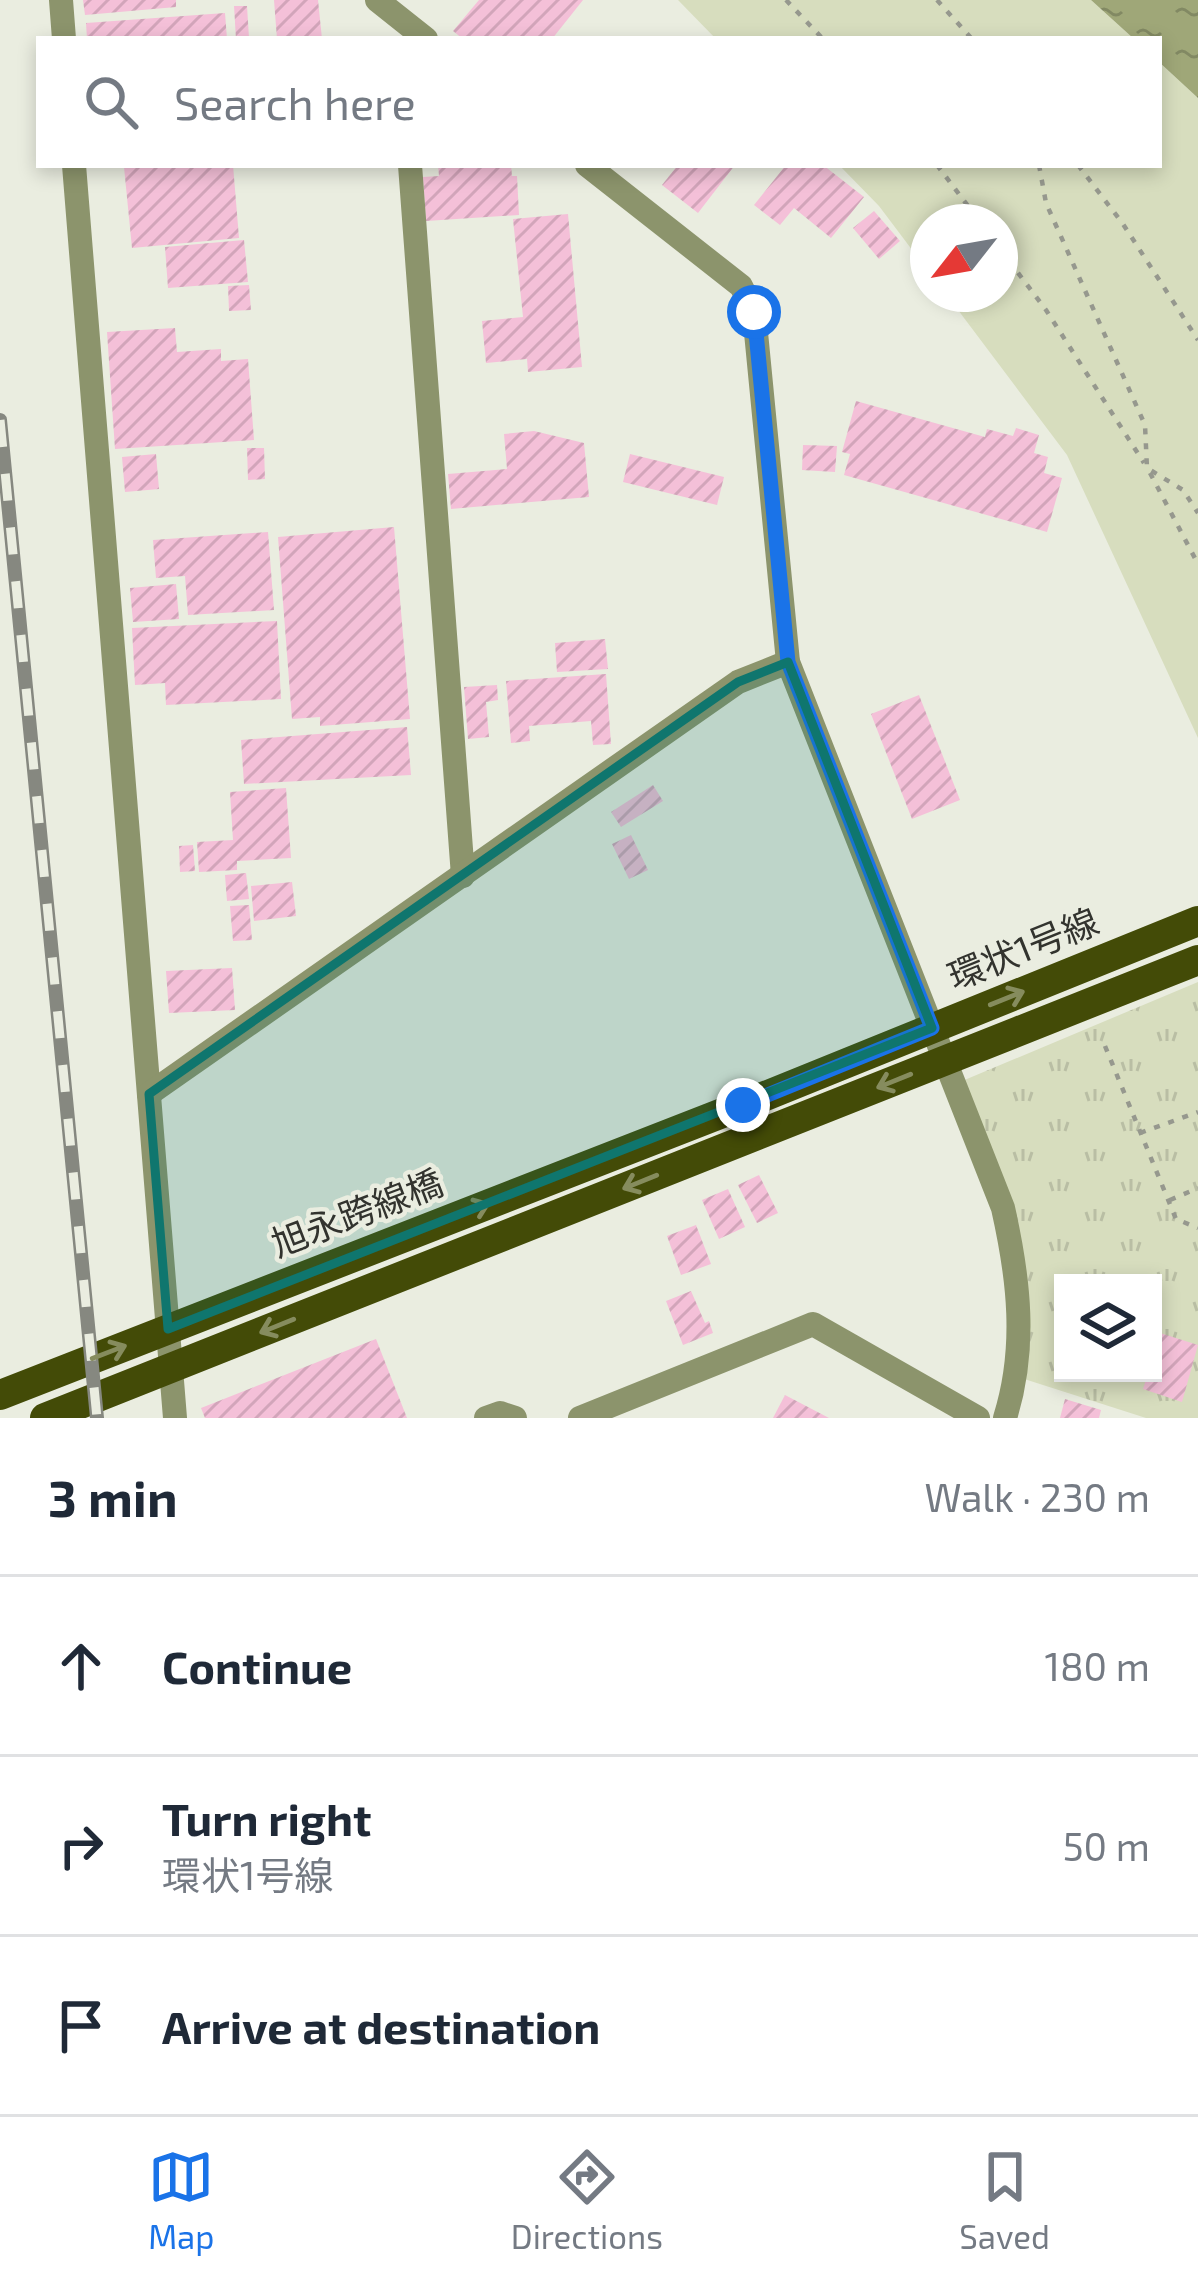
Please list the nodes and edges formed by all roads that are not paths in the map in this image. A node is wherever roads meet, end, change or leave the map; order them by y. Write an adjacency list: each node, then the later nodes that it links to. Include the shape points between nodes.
1 (61, 0): 4 (street)
2 (377, 0): 3 (street)
3 (400, 28)
4 (64, 36)
5 (74, 168): 14 (street)
6 (410, 168): 9 (street)
7 (591, 168): 8 (street, via 741,286 754,312)
8 (788, 662): 9 (street, via 738,682); 12 (street)
9 (463, 876): 14 (street)
10 (1198, 921): 12 (main road, 環状1号線, one-way to 10)
11 (1198, 960): 13 (main road, 環状1号線)
12 (932, 1028): 13 (street); 15 (main road, 環状1号線)
13 (944, 1061): 16 (main road, 環状1号線, one-way to 16); 24 (street, via 1003,1208 1014,1258 1018,1377)
14 (149, 1094): 19 (street)
15 (743, 1105): 17 (main road, 旭永跨線橋, one-way to 15)
16 (748, 1139): 18 (main road, 旭永跨線橋, one-way to 18)
17 (0, 1395)
18 (45, 1418)
19 (176, 1418)
20 (486, 1418): 21 (street)
21 (515, 1418)
22 (580, 1418): 23 (street, via 813,1324)
23 (978, 1418)
24 (1005, 1418)

